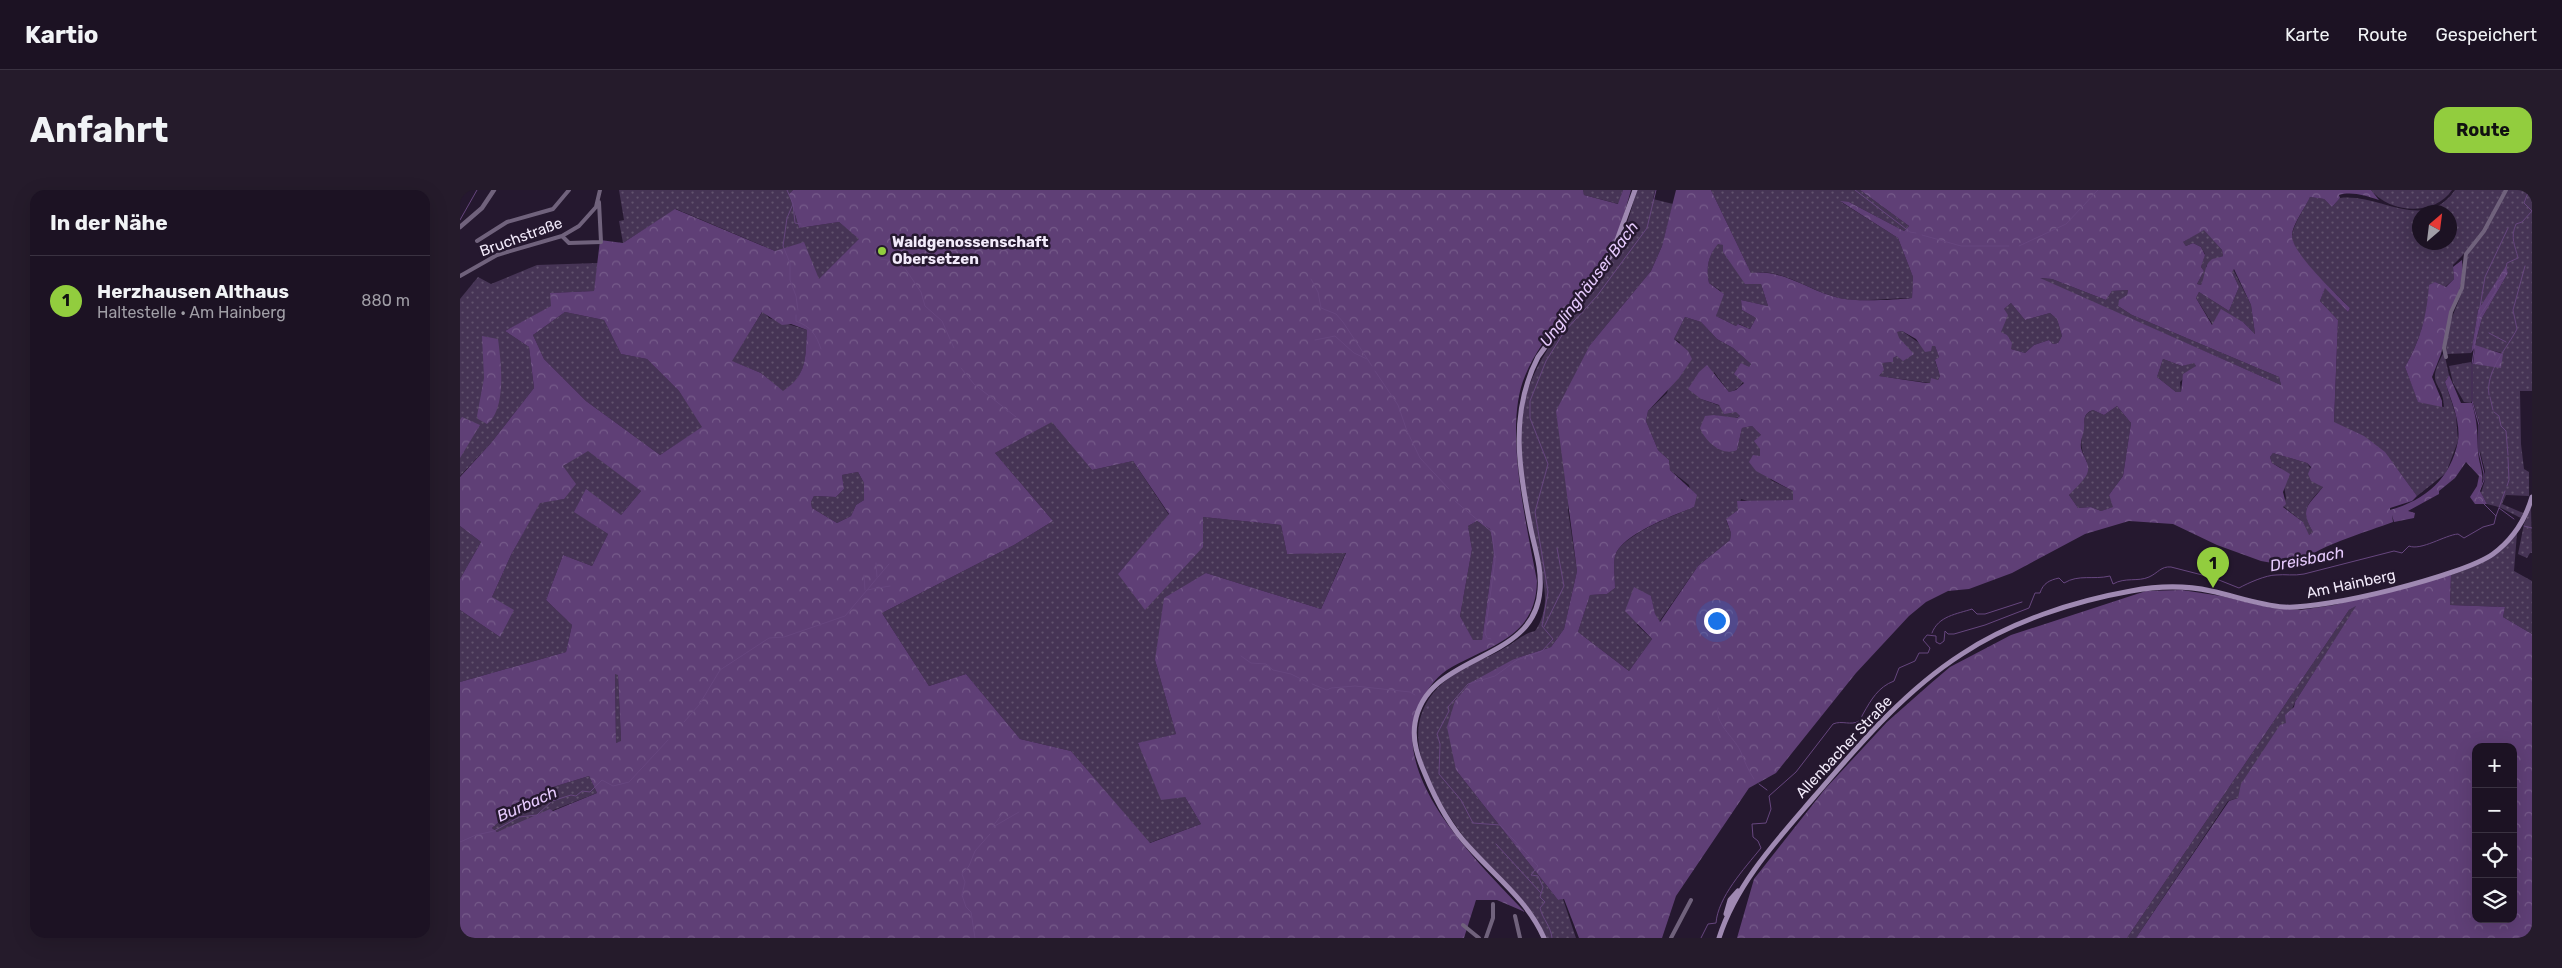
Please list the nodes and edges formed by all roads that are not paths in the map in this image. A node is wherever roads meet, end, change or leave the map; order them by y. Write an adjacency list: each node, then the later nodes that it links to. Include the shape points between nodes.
1 (494, 190): 7 (street, via 482,208)
2 (569, 190): 9 (street, via 553,209 507,222)
3 (600, 190): 6 (street)
4 (1635, 190): 21 (main road, via 1612,254 1538,357 1530,371 1521,402 1518,422 1521,470 1540,577 1534,616 1526,628 1505,645 1440,680 1421,705 1415,727 1420,763 1442,810 1468,847 1528,910)
5 (2506, 190): 11 (street, via 2484,232 2466,254 2462,288 2451,312 2444,348)
6 (599, 202): 8 (street, Bruchstraße, via 579,226); 8 (street, via 601,242 569,243)
7 (460, 227)
8 (562, 236): 10 (street, Bruchstraße, via 497,255)
9 (477, 240)
10 (460, 276)
11 (2446, 357)
12 (2532, 498): 13 (main road, Am Hainberg, via 2515,533 2493,554 2454,572 2310,607 2272,606 2178,586 2130,591 2042,617)
13 (1981, 643): 23 (main road, Allenbacher Straße, via 1936,673 1884,720 1806,806 1744,886)
14 (1691, 900): 22 (street)
15 (1493, 904): 19 (street, via 1493,918)
16 (1515, 916): 20 (street)
17 (1463, 925): 18 (street)
18 (1479, 938)
19 (1486, 938)
20 (1520, 938)
21 (1544, 938)
22 (1671, 938)
23 (1719, 938)

